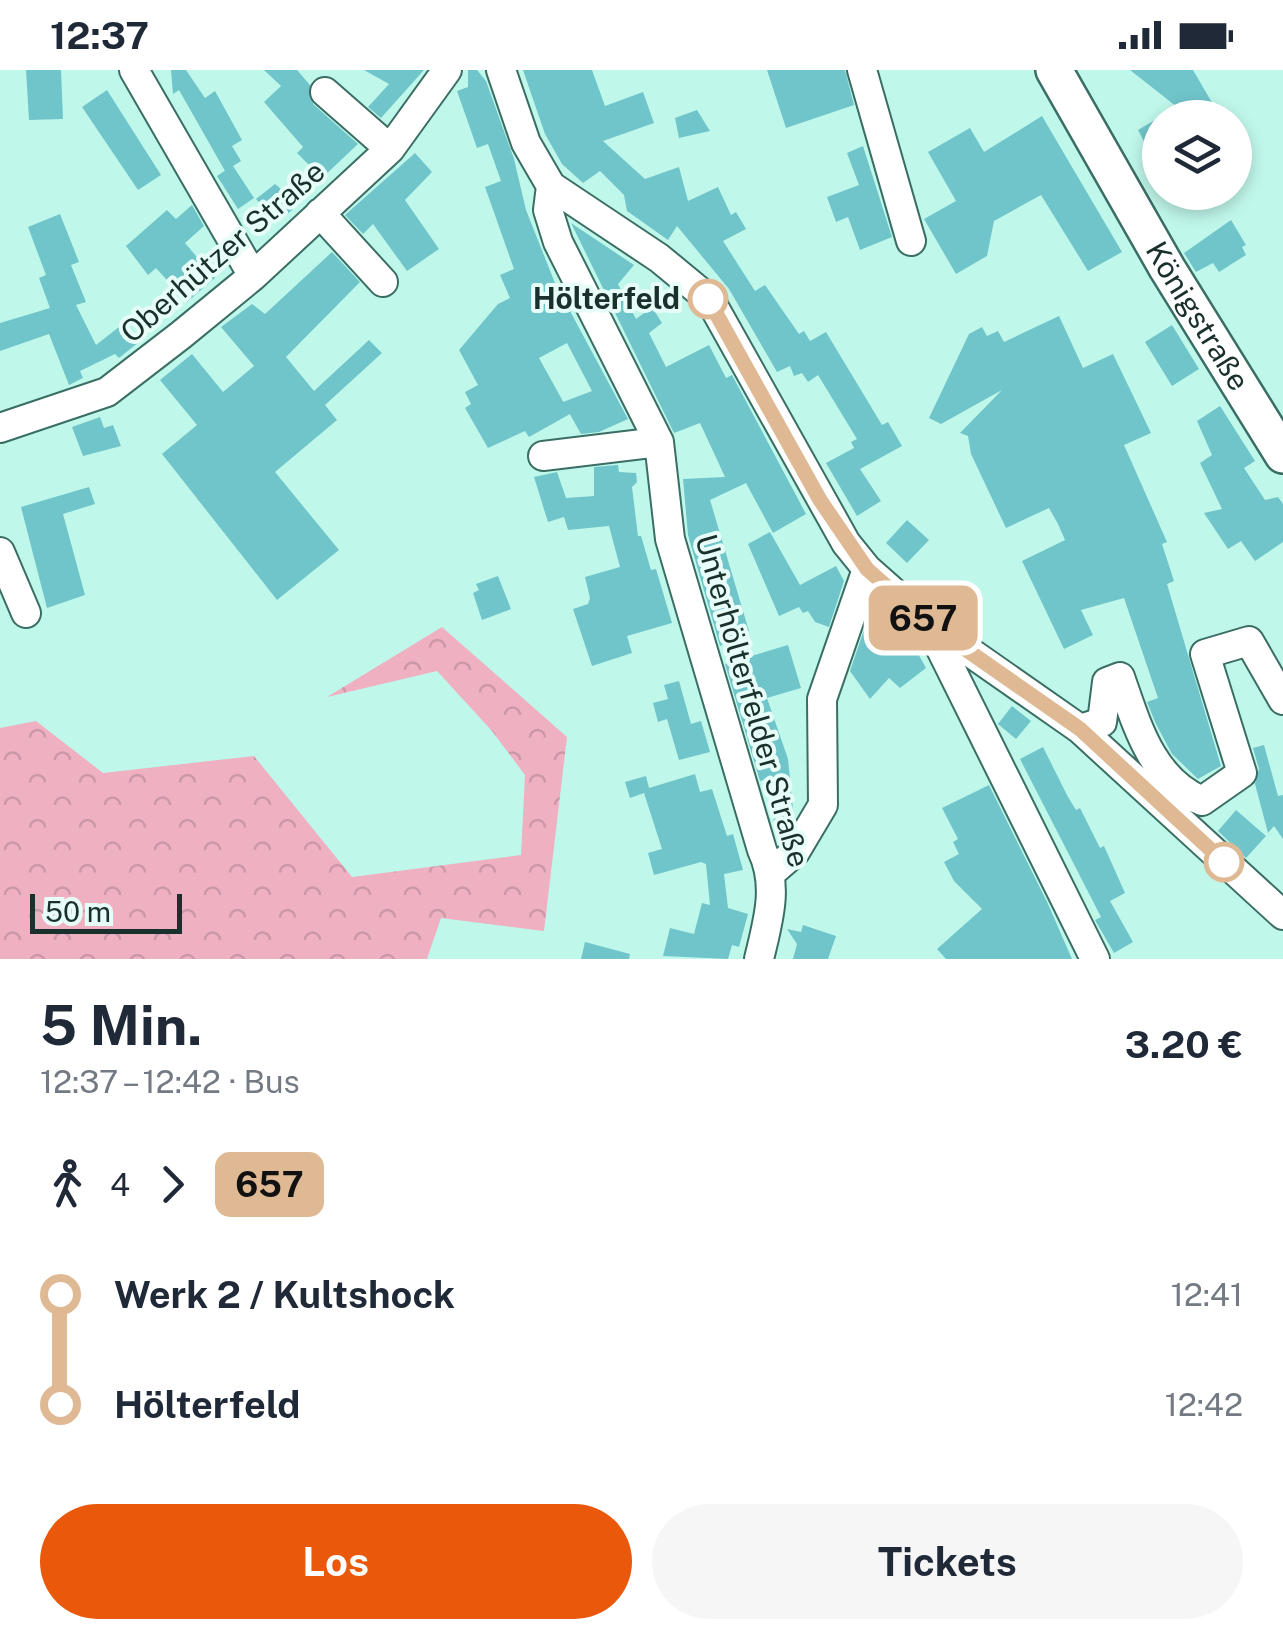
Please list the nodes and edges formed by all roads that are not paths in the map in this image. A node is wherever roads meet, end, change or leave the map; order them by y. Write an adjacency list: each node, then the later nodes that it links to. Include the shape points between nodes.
1 (134, 70): 11 (street)
2 (447, 70): 7 (street, Oberhützer Straße)
3 (501, 70): 8 (street, via 526,143)
4 (862, 70): 10 (street)
5 (1054, 70): 16 (main road, Königstraße)
6 (325, 92): 7 (street)
7 (390, 149): 9 (street, Oberhützer Straße)
8 (551, 186): 14 (street, Unterhölterfelder Straße, via 548,210 558,242); 18 (street, via 710,300 820,500)
9 (320, 213): 11 (street, Oberhützer Straße); 12 (street)
10 (911, 241)
11 (253, 276): 13 (street, Oberhützer Straße, via 107,392)
12 (383, 282)
13 (0, 428)
14 (658, 442): 15 (street); 23 (street, Unterhölterfelder Straße, via 670,539)
15 (542, 456)
16 (1283, 456)
17 (0, 552): 19 (street)
18 (867, 569): 20 (street); 23 (street, via 822,698 824,804 795,852)
19 (26, 613)
20 (928, 623): 22 (street); 26 (street)
21 (1283, 700): 22 (street, via 1249,641 1205,654 1242,773 1202,801 1183,793 1146,750 1120,677 1107,682 1102,722)
22 (1080, 729): 24 (street)
23 (772, 872): 25 (street, Unterhölterfelder Straße)
24 (1283, 915)
25 (759, 959)
26 (1096, 959)

